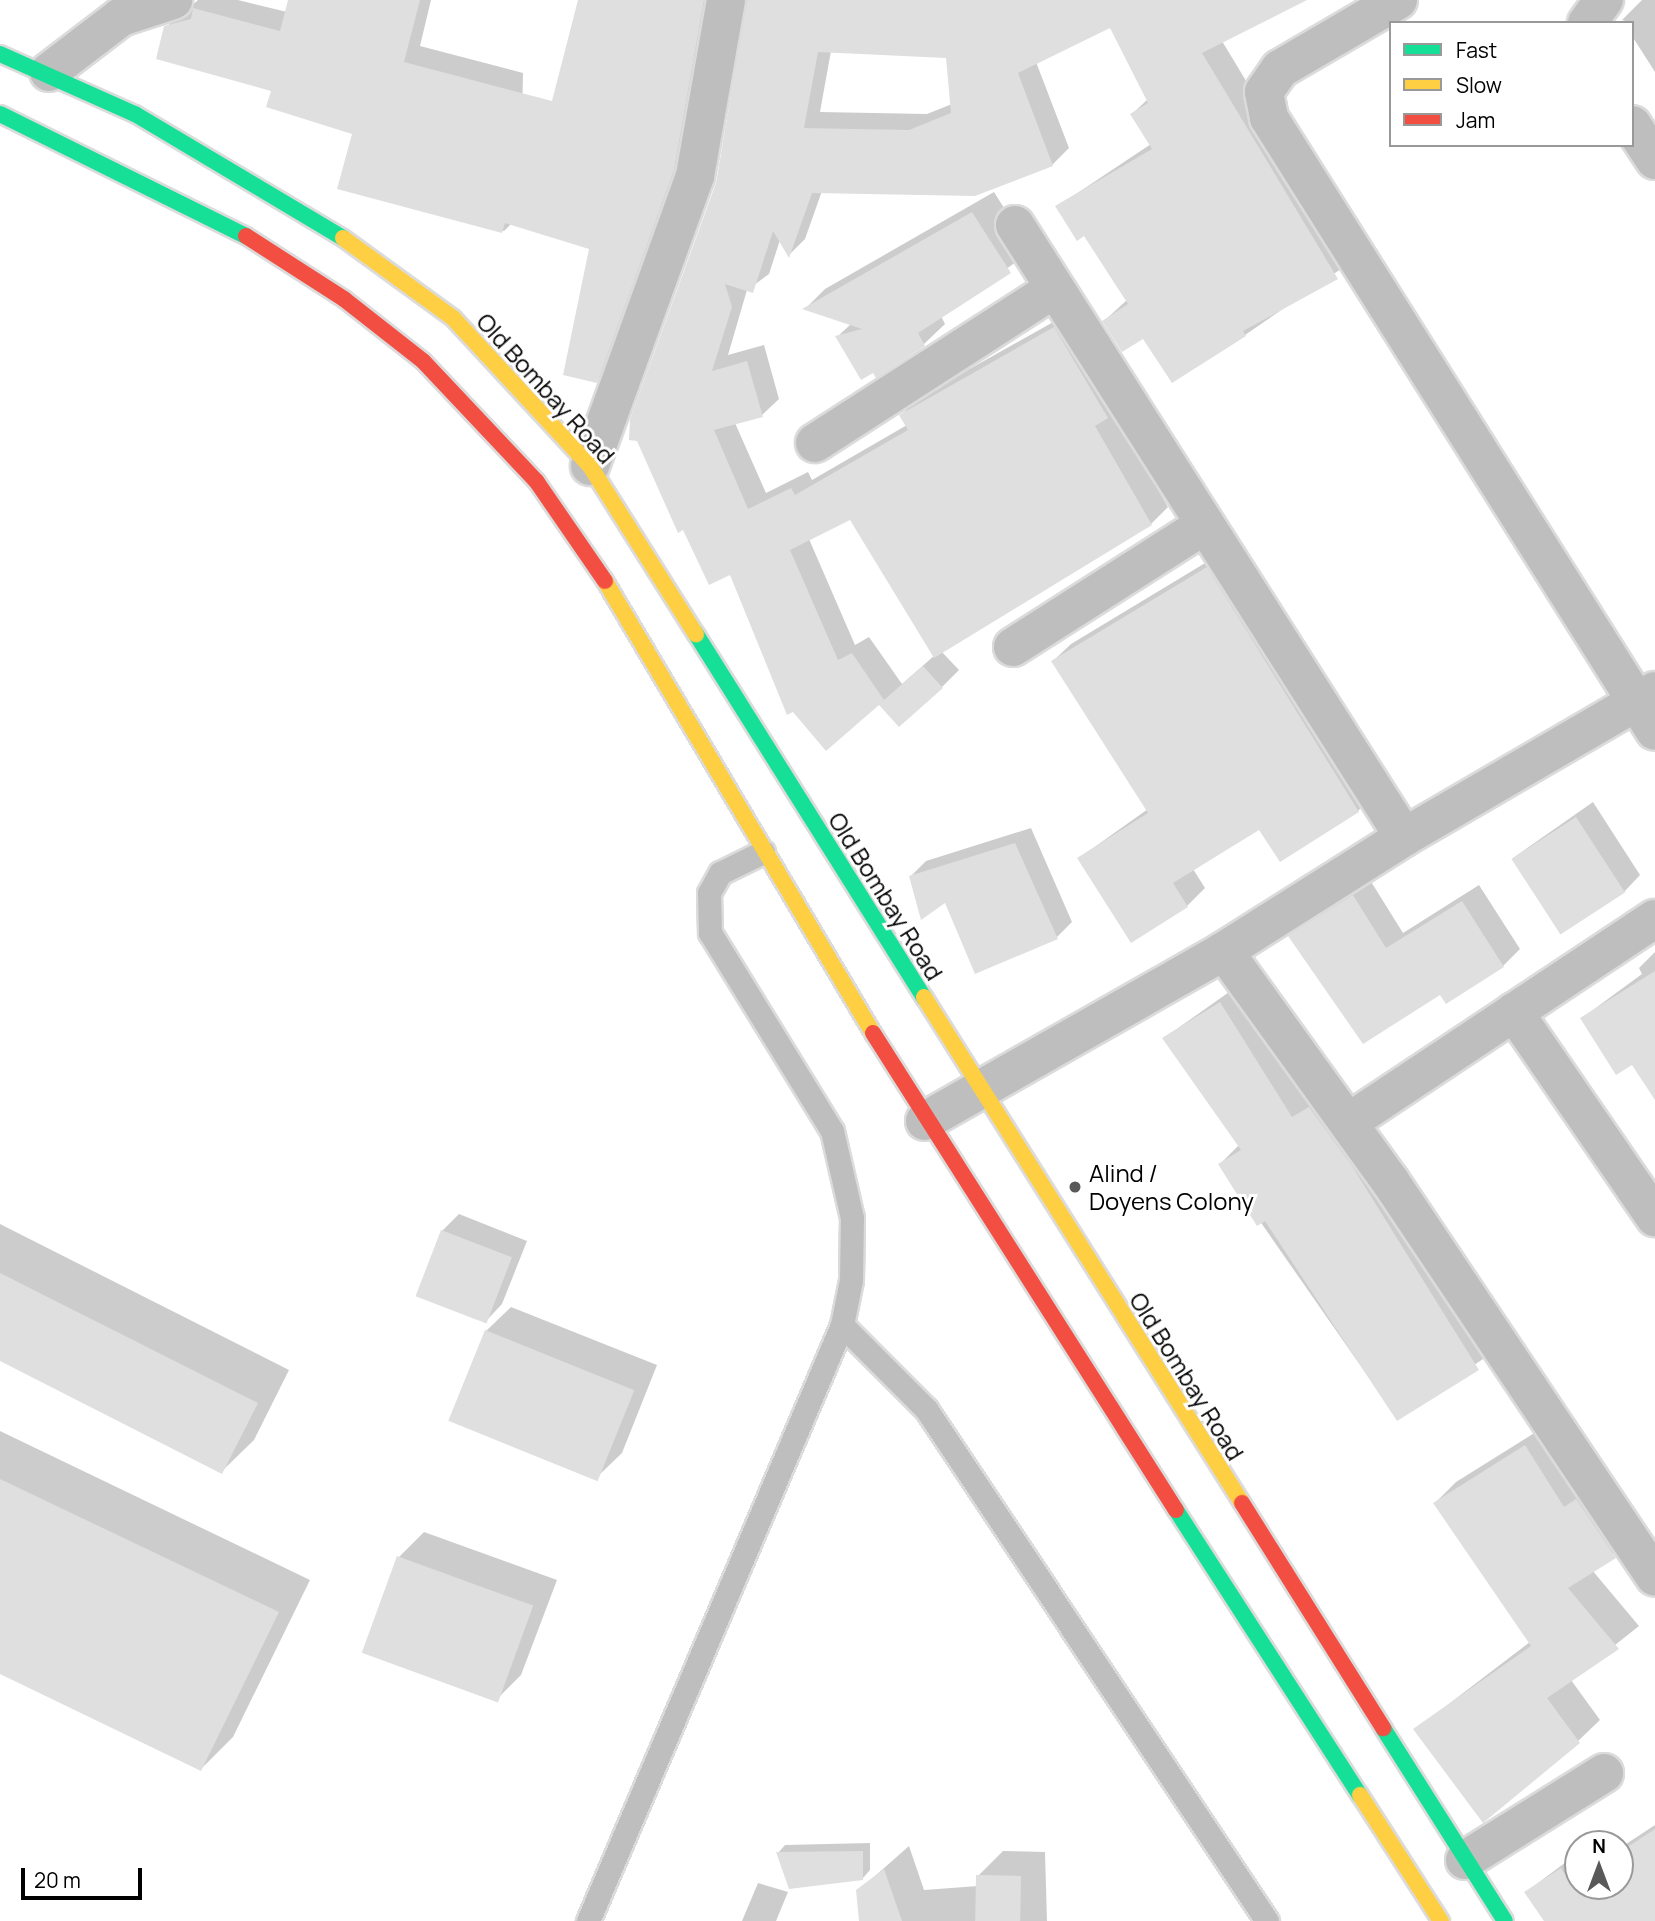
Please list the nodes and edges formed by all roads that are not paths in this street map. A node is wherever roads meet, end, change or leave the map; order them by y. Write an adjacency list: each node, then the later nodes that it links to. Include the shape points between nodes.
1 (173, 0): 7 (street, via 121,17)
2 (726, 0): 14 (street, via 695,176)
3 (1398, 0): 17 (street, via 1280,69 1264,92 1269,118)
4 (1604, 0): 5 (street)
5 (1588, 21)
6 (0, 54): 7 (main road, Old Bombay Road)
7 (49, 72): 14 (main road, Old Bombay Road, via 261,184 371,255 453,318)
8 (0, 114): 19 (main road, via 246,236 423,360 537,482 607,584)
9 (1634, 128): 10 (street)
10 (1655, 160)
11 (1015, 225): 12 (street)
12 (1054, 289): 13 (street); 15 (street)
13 (815, 443)
14 (590, 466): 23 (main road, Old Bombay Road)
15 (1203, 526): 16 (street); 18 (street)
16 (1013, 647)
17 (1648, 710): 18 (street)
18 (1404, 837): 21 (street)
19 (763, 852): 24 (main road); 27 (lane, via 720,873 709,893 710,933 839,1153 854,1251)
20 (1655, 919): 22 (street)
21 (1224, 951): 23 (street); 25 (street)
22 (1514, 1012): 25 (street); 26 (street)
23 (978, 1088): 24 (street); 30 (main road, Old Bombay Road)
24 (925, 1121): 33 (main road)
25 (1349, 1122): 28 (street)
26 (1655, 1217)
27 (842, 1325): 31 (lane); 32 (lane, via 926,1409)
28 (1655, 1577)
29 (1604, 1773): 30 (street)
30 (1465, 1860): 34 (main road, Old Bombay Road)
31 (588, 1921)
32 (1267, 1921)
33 (1441, 1921)
34 (1505, 1921)

